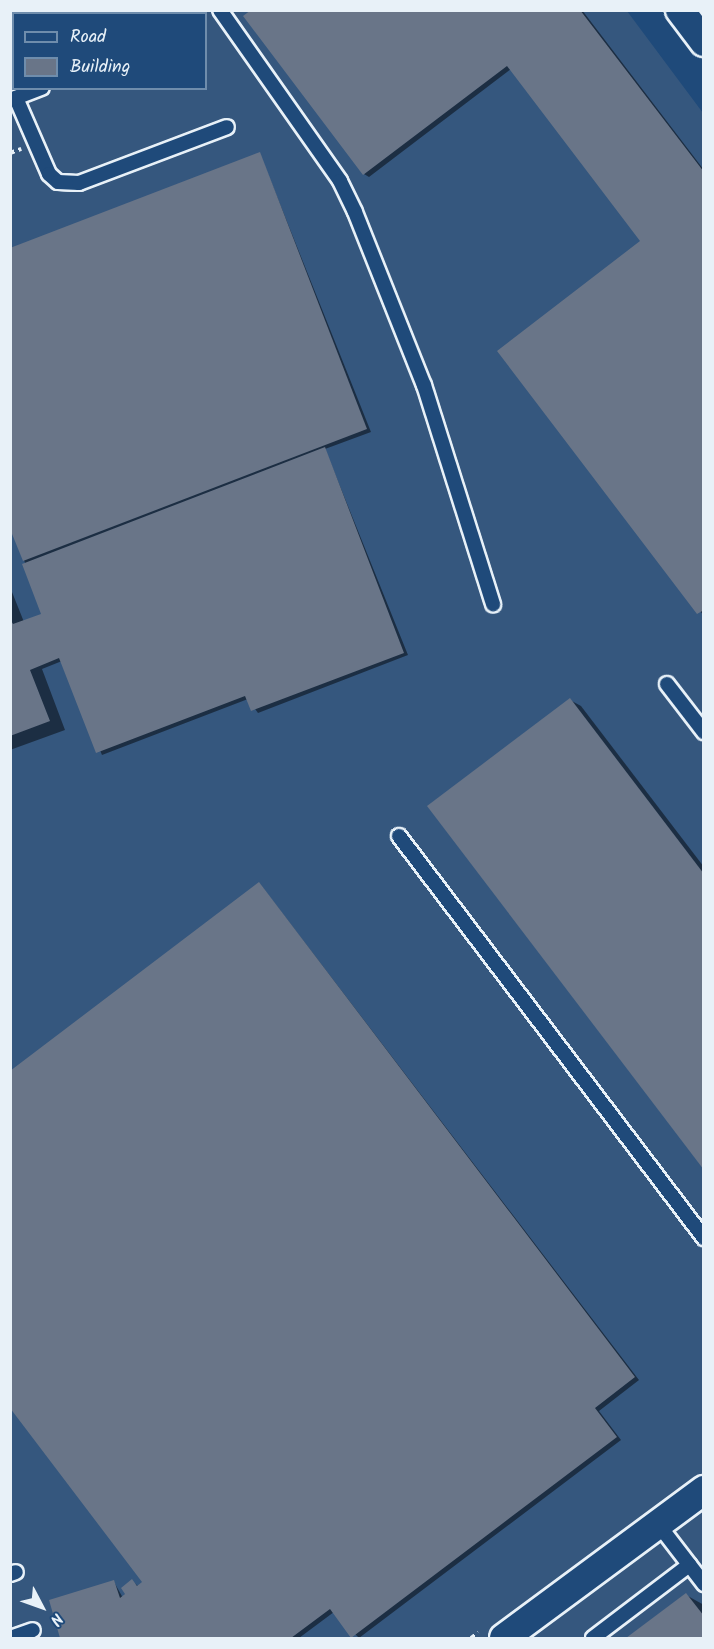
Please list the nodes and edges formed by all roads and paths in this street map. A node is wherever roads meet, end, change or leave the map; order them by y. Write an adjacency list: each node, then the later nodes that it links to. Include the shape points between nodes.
1 (220, 10): 7 (lane, via 340,181 355,212 424,385)
2 (680, 10): 3 (street)
3 (704, 42)
4 (37, 90): 5 (lane)
5 (13, 99): 6 (lane, via 49,174 58,182 79,183)
6 (227, 127)
7 (493, 604)
8 (667, 684): 9 (lane)
9 (704, 732)
10 (399, 836): 11 (lane)
11 (704, 1238)
12 (704, 1490): 13 (street)
13 (658, 1524): 14 (lane); 18 (street)
14 (689, 1565): 15 (lane); 19 (lane)
15 (704, 1584)
16 (33, 1630): 17 (lane)
17 (10, 1638)
18 (504, 1638)
19 (593, 1638)

